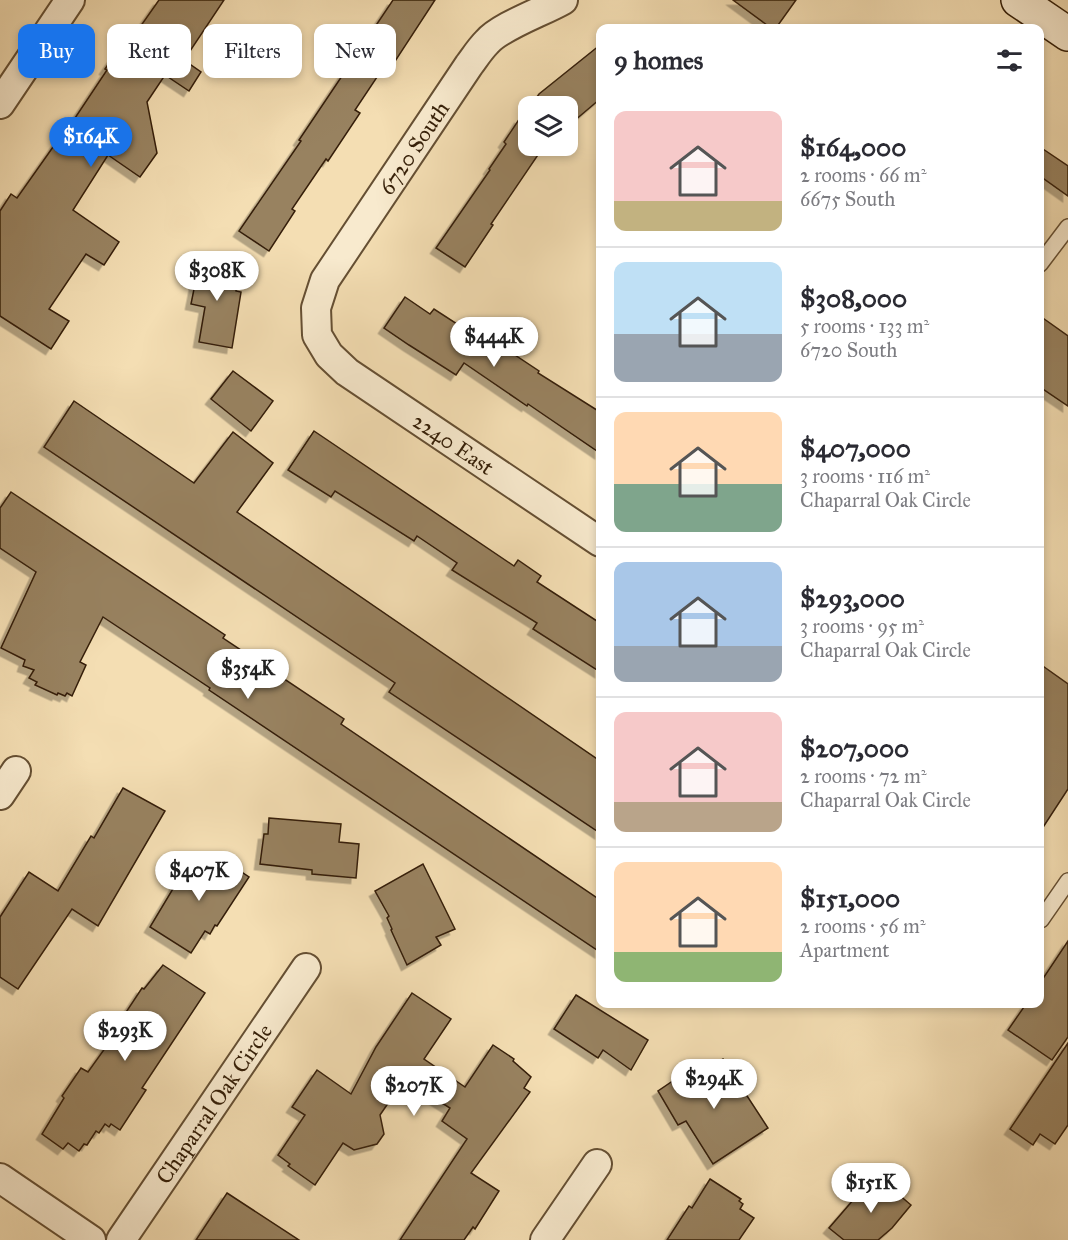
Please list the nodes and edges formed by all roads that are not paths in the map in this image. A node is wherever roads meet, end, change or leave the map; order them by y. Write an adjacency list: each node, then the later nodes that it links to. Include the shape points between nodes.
1 (70, 0): 5 (street)
2 (563, 0): 8 (street, 6720 South, via 507,27 488,40 476,56 326,280 316,308)
3 (1018, 0): 4 (street)
4 (1068, 34)
5 (0, 104)
6 (1068, 227): 7 (lane)
7 (1044, 259)
8 (317, 335): 9 (street, 2240 East, via 329,355 347,372)
9 (596, 539)
10 (16, 771): 11 (street)
11 (0, 795)
12 (1068, 881): 13 (lane)
13 (1044, 916)
14 (306, 968): 18 (street, Chaparral Oak Circle)
15 (597, 1164): 19 (street)
16 (0, 1178): 17 (street)
17 (91, 1240)
18 (121, 1240)
19 (545, 1240)

